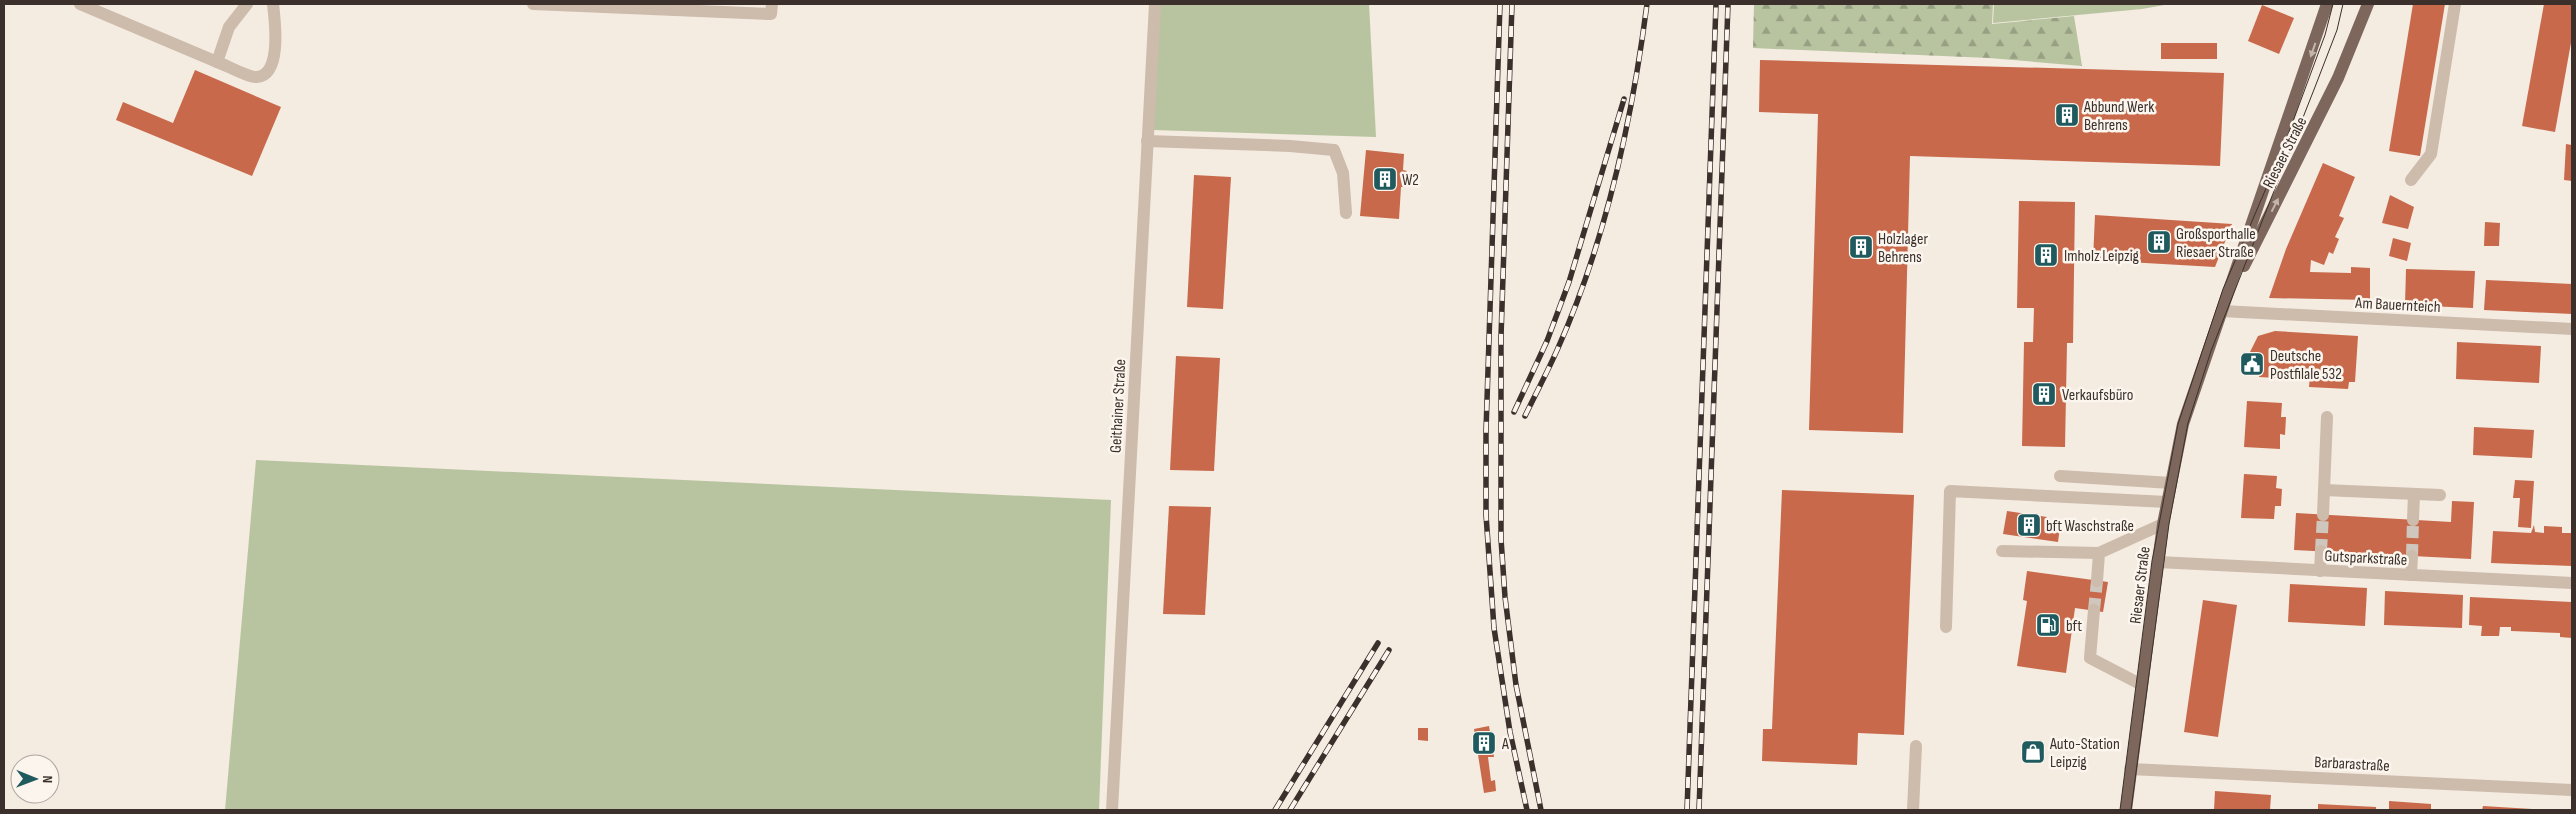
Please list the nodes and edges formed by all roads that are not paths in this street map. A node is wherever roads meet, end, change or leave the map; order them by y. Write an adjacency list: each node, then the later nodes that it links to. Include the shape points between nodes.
1 (80, 4): 11 (street)
2 (247, 4): 11 (street, via 229,27)
3 (273, 4): 11 (street, via 274,64 266,75 256,78)
4 (533, 4): 10 (street)
5 (772, 4): 10 (street, via 771,14)
6 (1155, 4): 12 (street, Geithainer Straße)
7 (2327, 4): 15 (main road, Riesaer Straße, one-way to 15)
8 (2368, 4): 15 (main road, Riesaer Straße, one-way to 8, via 2338,78)
9 (2455, 4): 13 (street, via 2431,154)
10 (611, 5)
11 (218, 62)
12 (1147, 141): 14 (street, via 1334,150 1344,173); 42 (street, Geithainer Straße)
13 (2411, 180)
14 (1346, 213)
15 (2222, 311): 16 (street, Am Bauernteich); 19 (main road, Riesaer Straße, via 2183,424)
16 (2572, 329)
17 (2328, 417): 20 (street)
18 (2060, 476): 19 (street)
19 (2171, 483): 23 (main road, Riesaer Straße)
20 (2324, 490): 21 (street); 24 (street)
21 (2414, 494): 22 (street); 25 (street)
22 (2440, 495)
23 (2167, 502): 26 (main road, Riesaer Straße); 37 (street, via 1950,491)
24 (2323, 515)
25 (2413, 520)
26 (2162, 524): 29 (street); 31 (main road, Riesaer Straße)
27 (2002, 551): 29 (street)
28 (2322, 551): 32 (street)
29 (2099, 553): 34 (street)
30 (2412, 556): 33 (street)
31 (2158, 562): 32 (street, Gutsparkstraße); 38 (main road, Riesaer Straße)
32 (2320, 570): 33 (street, Gutsparkstraße)
33 (2411, 575): 35 (street, Gutsparkstraße)
34 (2097, 581)
35 (2572, 583)
36 (2094, 610): 38 (street, via 2090,658)
37 (1946, 627)
38 (2142, 685): 40 (main road, Riesaer Straße)
39 (1916, 746): 43 (street)
40 (2130, 769): 41 (street, Barbarastraße); 44 (main road, Riesaer Straße)
41 (2572, 790)
42 (1112, 810)
43 (1913, 810)
44 (2126, 810)

